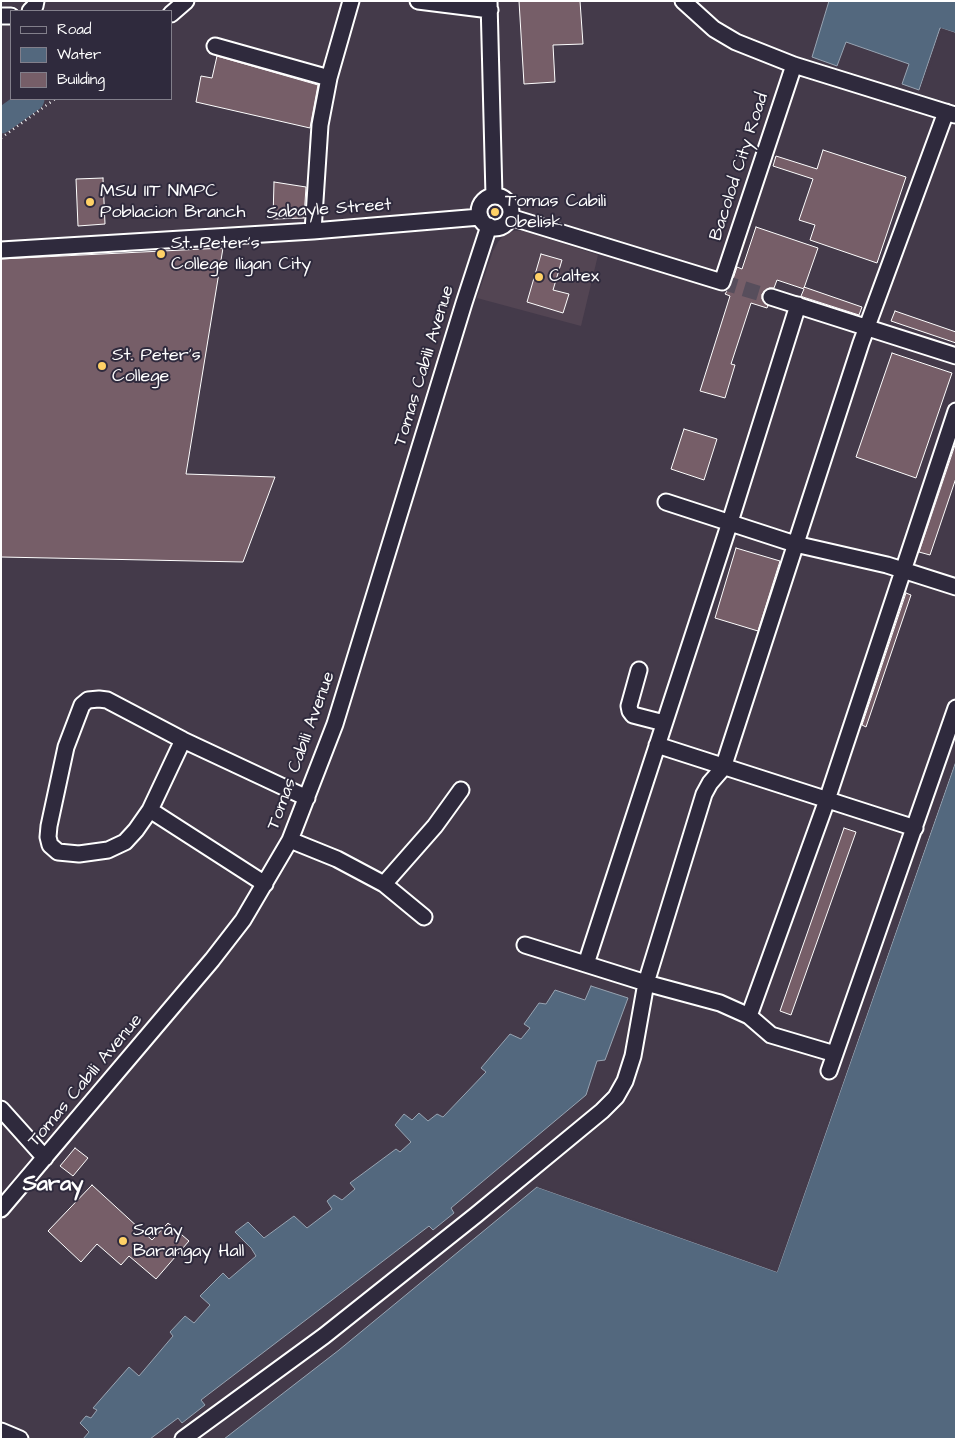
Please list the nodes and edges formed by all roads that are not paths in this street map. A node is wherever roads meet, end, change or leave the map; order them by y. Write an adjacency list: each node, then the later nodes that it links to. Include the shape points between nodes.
1 (186, 1): 6 (street)
2 (351, 1): 9 (street)
3 (418, 1): 5 (street)
4 (683, 1): 8 (street, via 714,30)
5 (490, 6): 11 (street)
6 (172, 13)
7 (215, 46): 9 (street)
8 (794, 65): 10 (street); 12 (street, Bacolod City Road, via 722,282)
9 (329, 78): 14 (street, via 320,125)
10 (951, 113): 18 (street)
11 (494, 196): 12 (street, via 509,204); 13 (street, via 485,200 480,208)
12 (510, 217): 13 (street, via 502,226)
13 (484, 222): 14 (street, Sabayle Street); 33 (street, Tomas Cabili Avenue, via 458,322 335,724)
14 (313, 231): 15 (street, Sabayle Street)
15 (1, 250)
16 (771, 297): 17 (street)
17 (798, 305): 18 (street); 22 (street)
18 (866, 328): 19 (street); 23 (street)
19 (956, 356)
20 (956, 411): 24 (street)
21 (666, 502): 22 (street)
22 (730, 522): 23 (street); 28 (street)
23 (795, 544): 24 (street); 31 (street)
24 (904, 571): 25 (street); 34 (street)
25 (956, 587)
26 (639, 670): 28 (street, via 630,711 633,715)
27 (956, 708): 36 (street)
28 (664, 723): 30 (street)
29 (183, 740): 33 (street); 35 (street); 35 (street, via 107,700 88,700 82,705 66,747 49,826 50,845 58,852 79,854 108,850 125,842)
30 (657, 745): 31 (street); 42 (street)
31 (723, 768): 34 (street); 43 (street, via 704,794)
32 (461, 790): 39 (street, via 435,826)
33 (307, 798): 37 (street, Tomas Cabili Avenue)
34 (827, 800): 36 (street); 44 (street)
35 (150, 810): 38 (street)
36 (915, 828): 45 (street)
37 (290, 840): 38 (street, Tomas Cabili Avenue); 39 (street, via 338,858)
38 (265, 884): 48 (street, Tomas Cabili Avenue, via 243,920 212,960)
39 (384, 884): 40 (street)
40 (424, 917)
41 (525, 945): 42 (street)
42 (586, 964): 43 (street)
43 (646, 983): 44 (street, via 720,1003); 52 (street, via 625,1081 616,1097 602,1111 324,1336)
44 (749, 1016): 45 (street, via 771,1034)
45 (835, 1054): 46 (street)
46 (829, 1071)
47 (1, 1109): 48 (street)
48 (45, 1158): 49 (street, Tomas Cabili Avenue)
49 (1, 1210)
50 (1, 1431): 51 (street)
51 (20, 1439)
52 (184, 1439)

